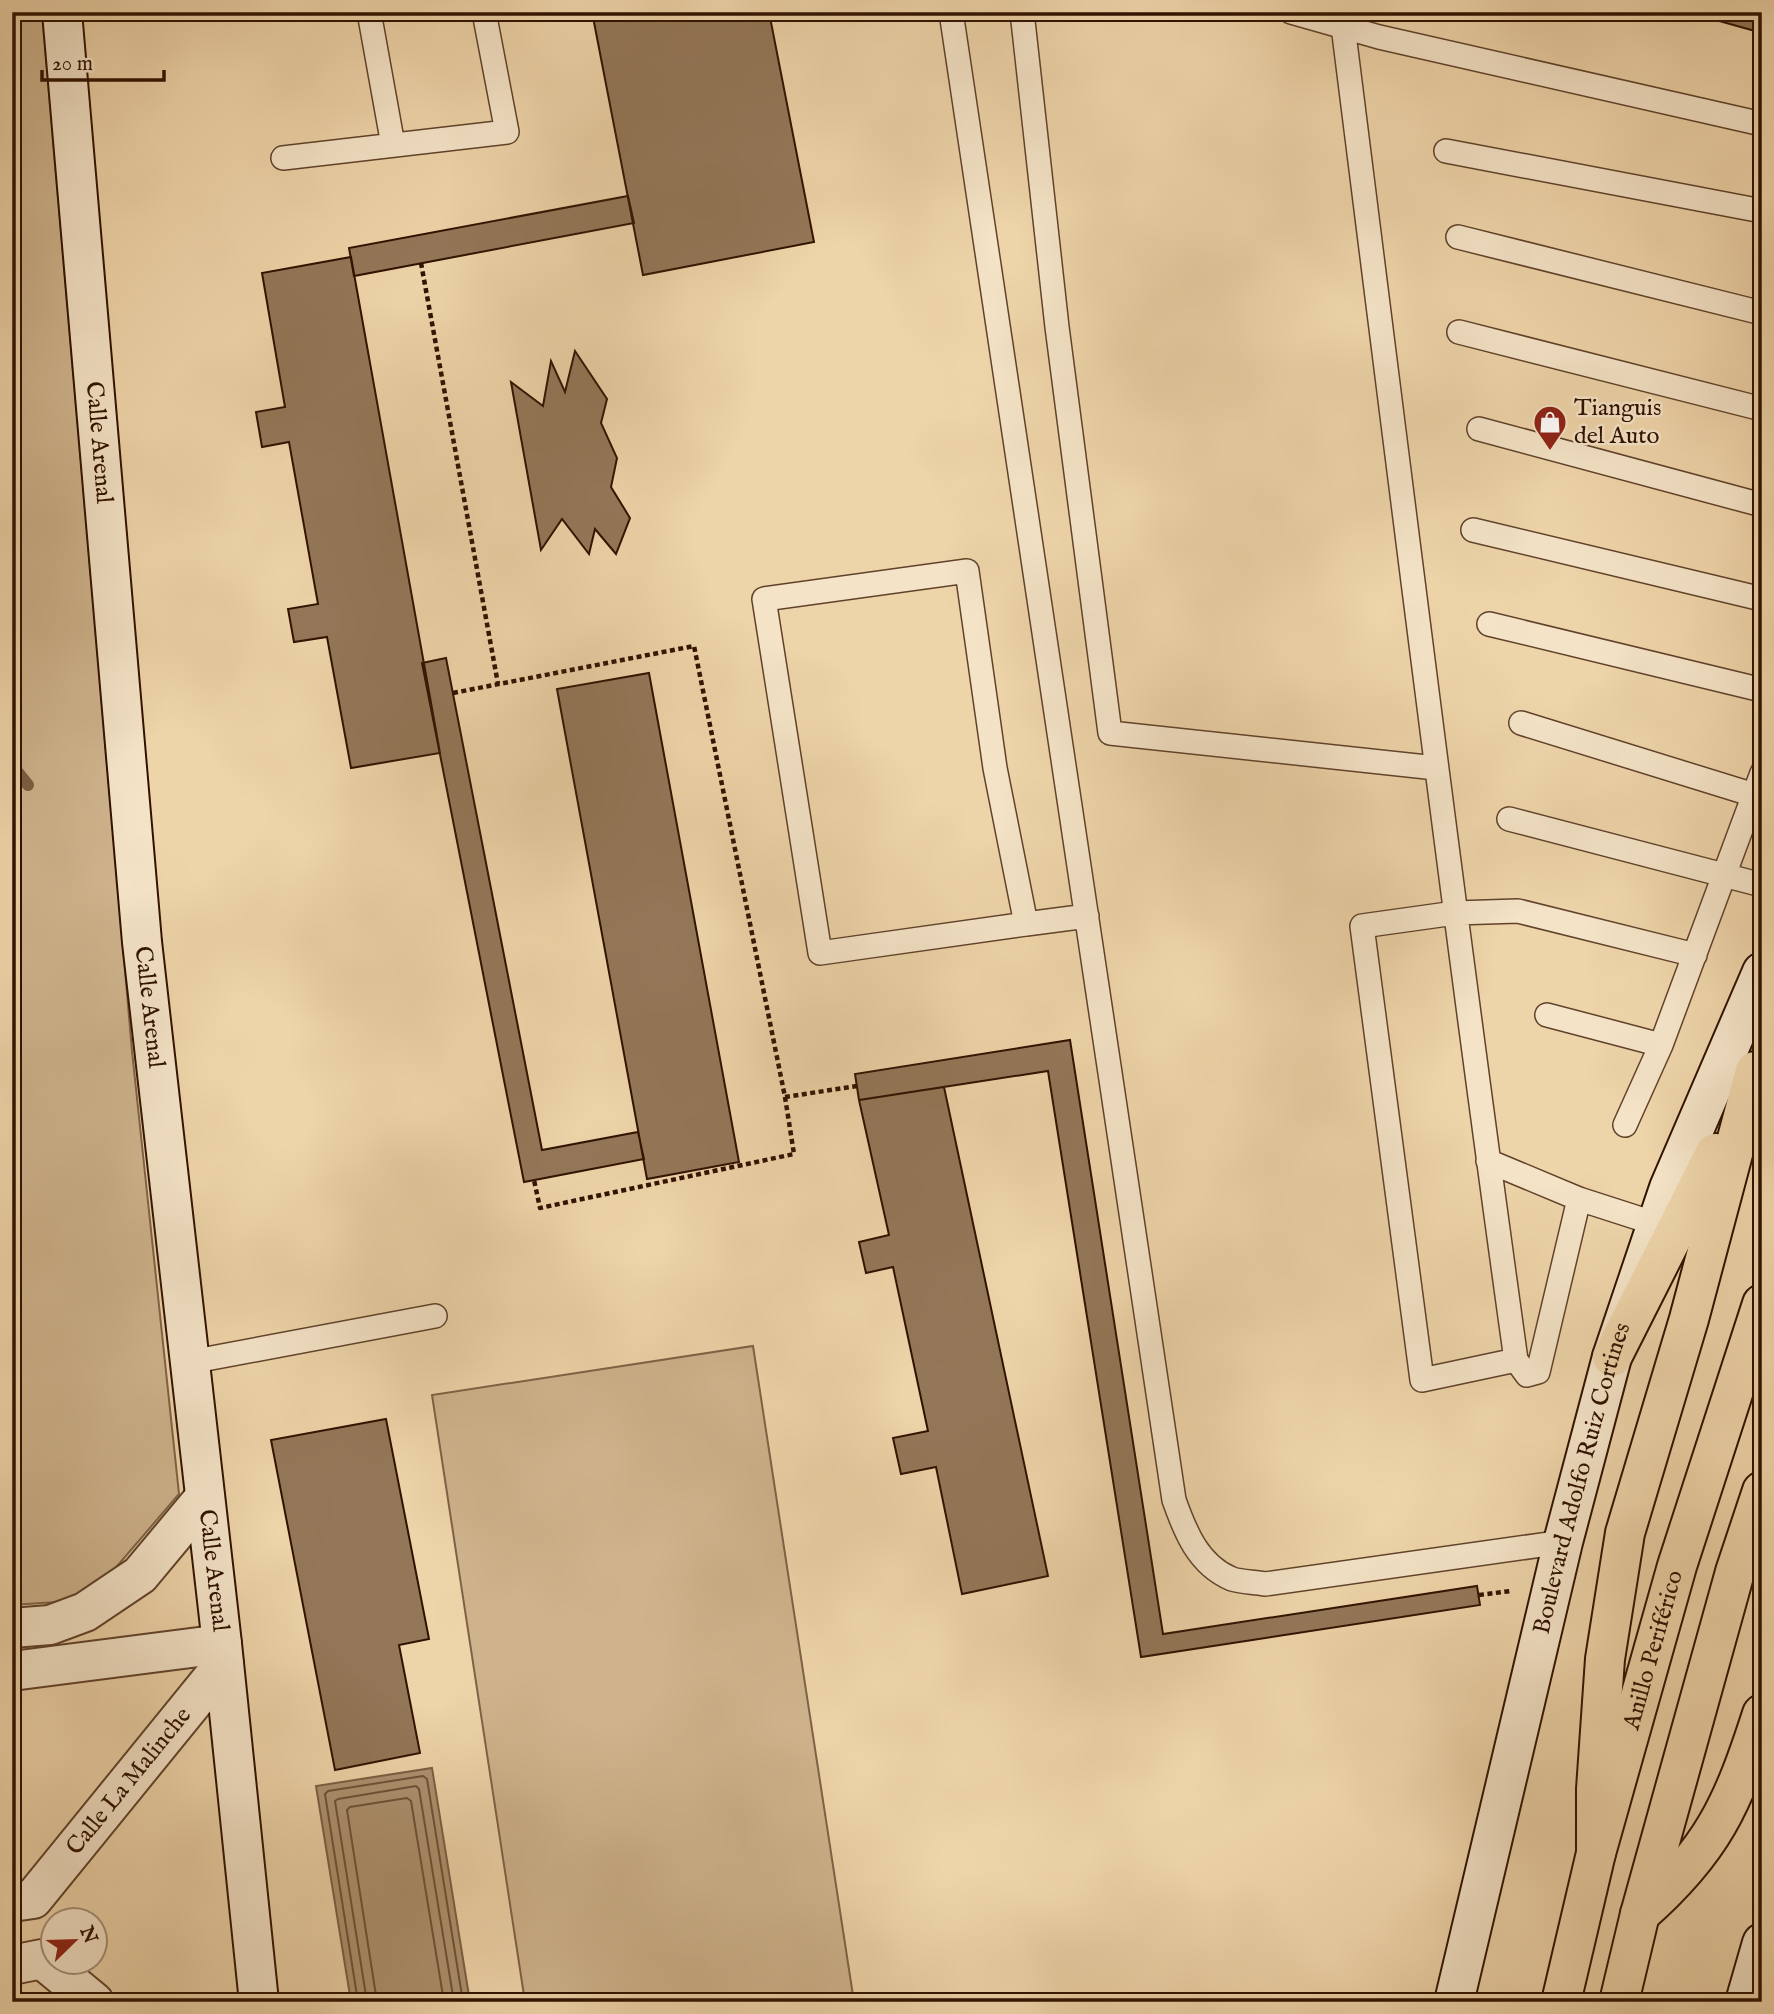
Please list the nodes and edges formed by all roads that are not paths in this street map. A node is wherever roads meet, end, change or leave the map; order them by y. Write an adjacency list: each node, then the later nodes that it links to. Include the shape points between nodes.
1 (62, 12): 45 (street, Calle Arenal, via 142,942)
2 (369, 12): 9 (lane)
3 (484, 12): 9 (lane, via 507,132)
4 (951, 12): 30 (lane)
5 (1022, 12): 24 (lane, via 1110,733)
6 (1292, 12): 7 (lane)
7 (1343, 26): 8 (lane); 24 (lane)
8 (1762, 124)
9 (393, 145): 11 (lane)
10 (1446, 151): 12 (lane)
11 (283, 158)
12 (1762, 211)
13 (1458, 237): 14 (lane)
14 (1762, 313)
15 (1459, 332): 16 (lane)
16 (1762, 410)
17 (1479, 429): 18 (lane)
18 (1762, 505)
19 (1474, 530): 20 (lane)
20 (1762, 599)
21 (1489, 624): 22 (lane)
22 (1762, 690)
23 (1521, 723): 25 (lane)
24 (1436, 768): 29 (lane)
25 (1758, 784): 27 (lane)
26 (1509, 819): 27 (lane)
27 (1725, 875): 28 (lane); 32 (lane)
28 (1762, 885)
29 (1455, 913): 32 (lane, via 1518,911); 38 (lane); 44 (lane, via 1362,926 1422,1380)
30 (1087, 916): 31 (lane); 48 (lane, via 1174,1500 1185,1532 1203,1560 1232,1579 1265,1584)
31 (1026, 925): 31 (lane, via 995,768 967,571 764,599 820,953)
32 (1695, 954): 35 (lane)
33 (1762, 972): 40 (street, via 1669,1188)
34 (1547, 1015): 35 (lane)
35 (1661, 1045): 37 (lane)
36 (1758, 1062): 40 (highway); 53 (highway, via 1625,1533 1604,1672)
37 (1625, 1125)
38 (1488, 1161): 39 (lane); 44 (lane)
39 (1579, 1199): 40 (lane); 44 (lane, via 1538,1372 1527,1375)
40 (1667, 1227): 43 (highway)
41 (1762, 1304): 53 (highway, Anillo Periférico, via 1677,1566)
42 (435, 1316): 45 (lane)
43 (1612, 1357): 48 (street, Boulevard Adolfo Ruiz Cortines)
44 (1517, 1360)
45 (190, 1362): 47 (street, Calle Arenal)
46 (1762, 1491): 55 (highway)
47 (205, 1497): 49 (street, via 140,1575 85,1612 50,1625); 50 (street, Calle Arenal)
48 (1563, 1542): 60 (street, Boulevard Adolfo Ruiz Cortines)
49 (12, 1628)
50 (223, 1654): 51 (street); 54 (street, Calle La Malinche); 59 (street, Calle Arenal)
51 (12, 1671)
52 (1762, 1714): 55 (highway, via 1740,1778 1715,1830 1678,1878)
53 (1596, 1853): 61 (highway, Anillo Periférico)
54 (23, 1900): 57 (street, Calle La Malinche, via 22,1933 32,1953)
55 (1640, 1914): 62 (highway)
56 (1762, 1943): 63 (street)
57 (27, 1962): 58 (street, Calle La Malinche)
58 (94, 2002)
59 (259, 2002)
60 (1454, 2002)
61 (1562, 2002)
62 (1619, 2002)
63 (1745, 2002)

